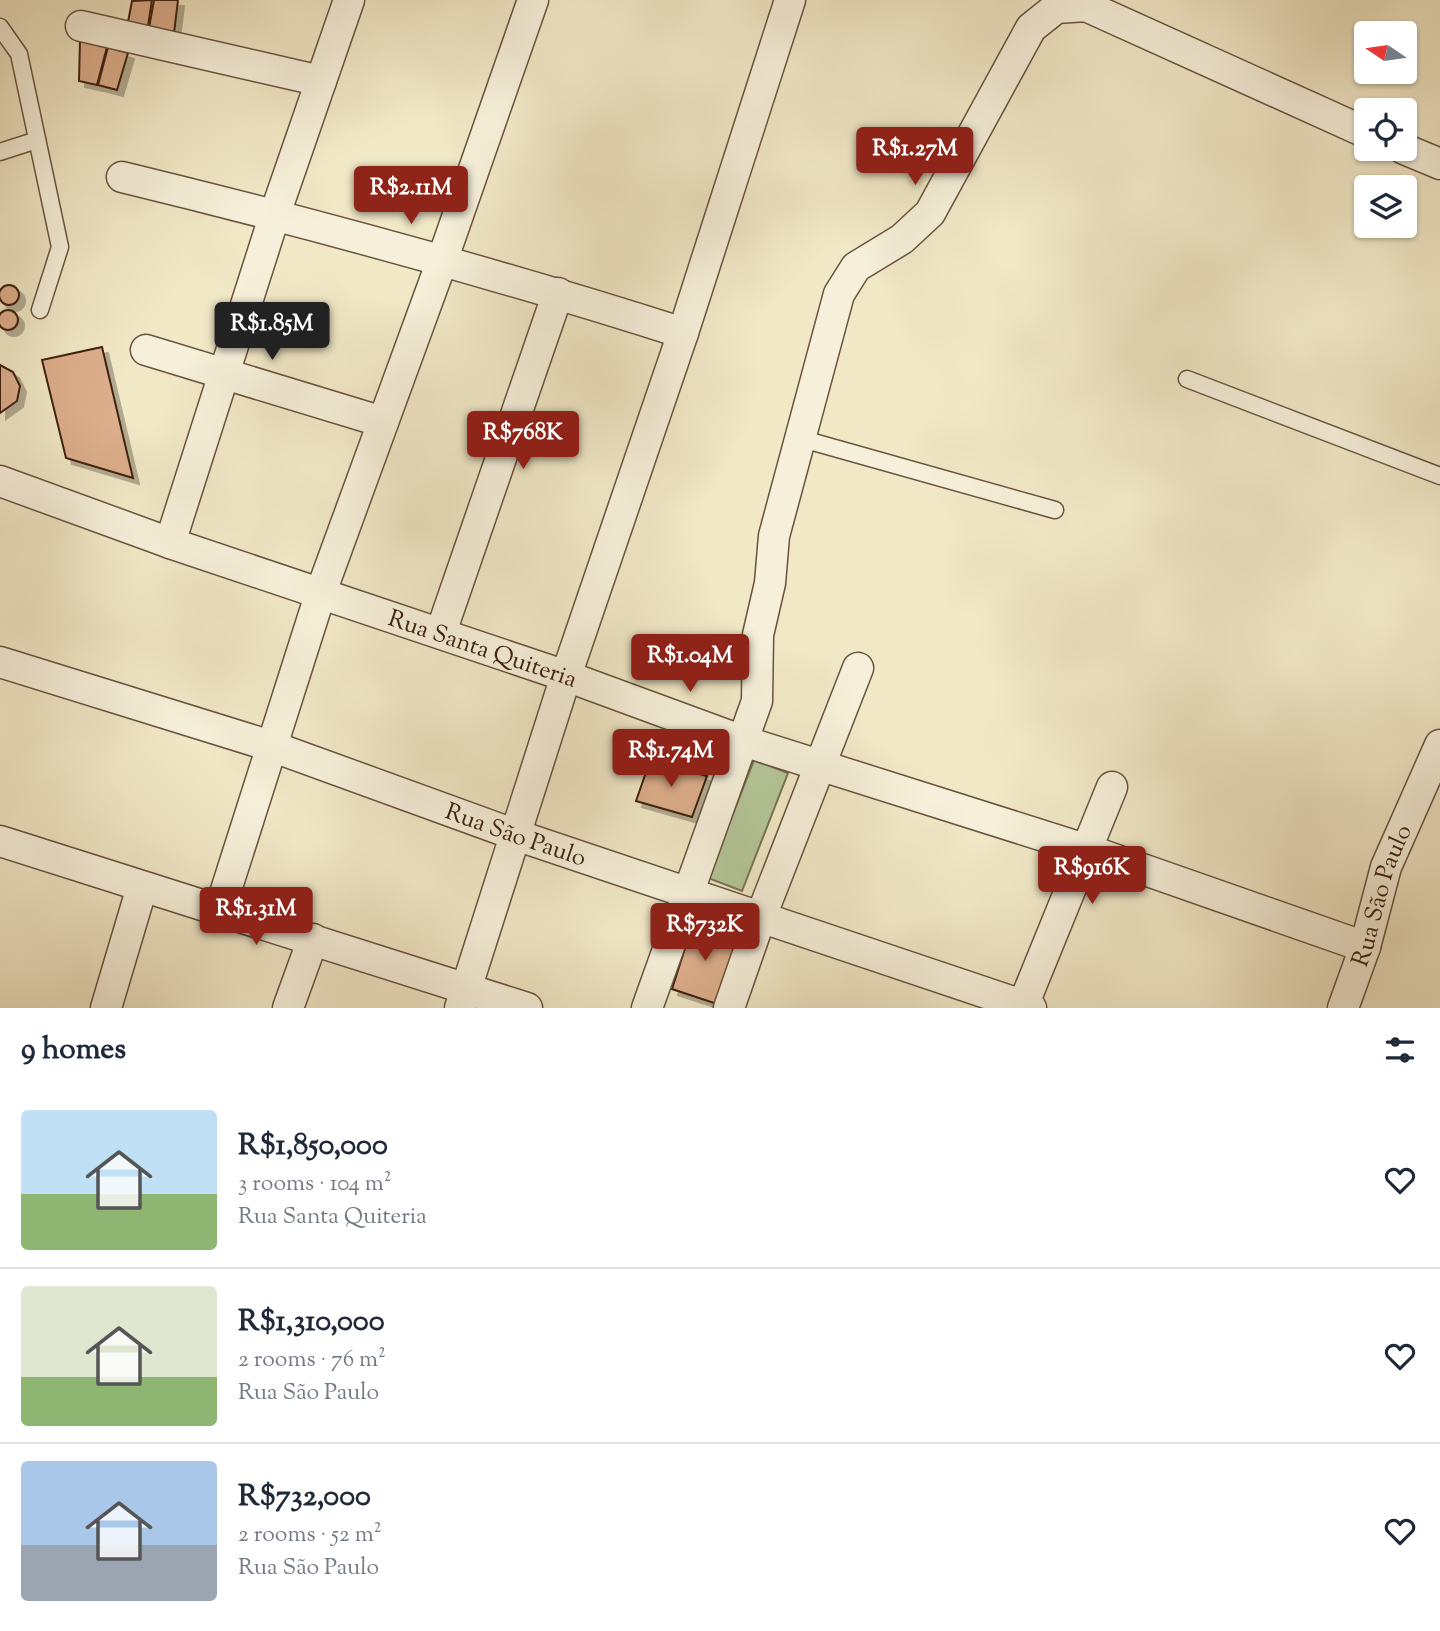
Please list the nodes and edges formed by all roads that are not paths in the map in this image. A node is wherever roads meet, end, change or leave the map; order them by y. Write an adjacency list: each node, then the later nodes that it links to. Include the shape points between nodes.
1 (349, 0): 6 (street)
2 (533, 0): 14 (street)
3 (790, 0): 17 (street)
4 (80, 26): 6 (street)
5 (0, 27): 8 (lane, via 19,54)
6 (321, 81): 13 (street)
7 (1354, 127): 22 (street, via 1086,6 1065,5 1048,12 1031,28 930,213 846,279)
8 (37, 140): 9 (lane); 16 (lane, via 60,247)
9 (0, 152)
10 (1417, 154): 11 (street)
11 (1440, 164)
12 (122, 177): 13 (street)
13 (275, 214): 14 (street); 19 (street)
14 (442, 261): 15 (street); 21 (street)
15 (558, 293): 17 (street); 28 (street)
16 (40, 310)
17 (683, 332): 31 (street)
18 (146, 350): 19 (street)
19 (225, 375): 21 (street); 26 (street)
20 (1186, 379): 23 (lane)
21 (383, 422): 27 (street)
22 (799, 438): 25 (lane); 32 (street, via 774,536 770,583 758,635 757,701)
23 (1440, 477)
24 (0, 481): 26 (street, Rua Santa Quiteria)
25 (1055, 510)
26 (170, 543): 27 (street, Rua Santa Quiteria)
27 (321, 592): 28 (street, Rua Santa Quiteria); 34 (street)
28 (441, 632): 31 (street, Rua Santa Quiteria)
29 (0, 662): 34 (street, Rua São Paulo)
30 (858, 668): 35 (street)
31 (566, 676): 32 (street, Rua Santa Quiteria); 37 (street)
32 (743, 741): 35 (street, Rua Santa Quiteria); 41 (street)
33 (1440, 745): 45 (street, Rua São Paulo, via 1386,867)
34 (271, 746): 37 (street, Rua São Paulo); 42 (street)
35 (820, 766): 39 (street, Rua Santa Quiteria); 43 (street)
36 (1112, 787): 39 (street)
37 (516, 835): 41 (street, Rua São Paulo); 46 (street)
38 (0, 841): 40 (street)
39 (1088, 850): 45 (street, Rua Santa Quiteria); 47 (street)
40 (142, 887): 42 (street); 48 (street)
41 (687, 894): 43 (street, Rua São Paulo); 51 (street)
42 (220, 909): 44 (street)
43 (760, 919): 47 (street, Rua São Paulo); 52 (street)
44 (313, 939): 46 (street); 49 (street)
45 (1364, 947): 53 (street, Rua São Paulo)
46 (464, 999): 50 (street)
47 (1026, 1007)
48 (106, 1008)
49 (288, 1008)
50 (527, 1008)
51 (647, 1008)
52 (729, 1008)
53 (1343, 1008)

